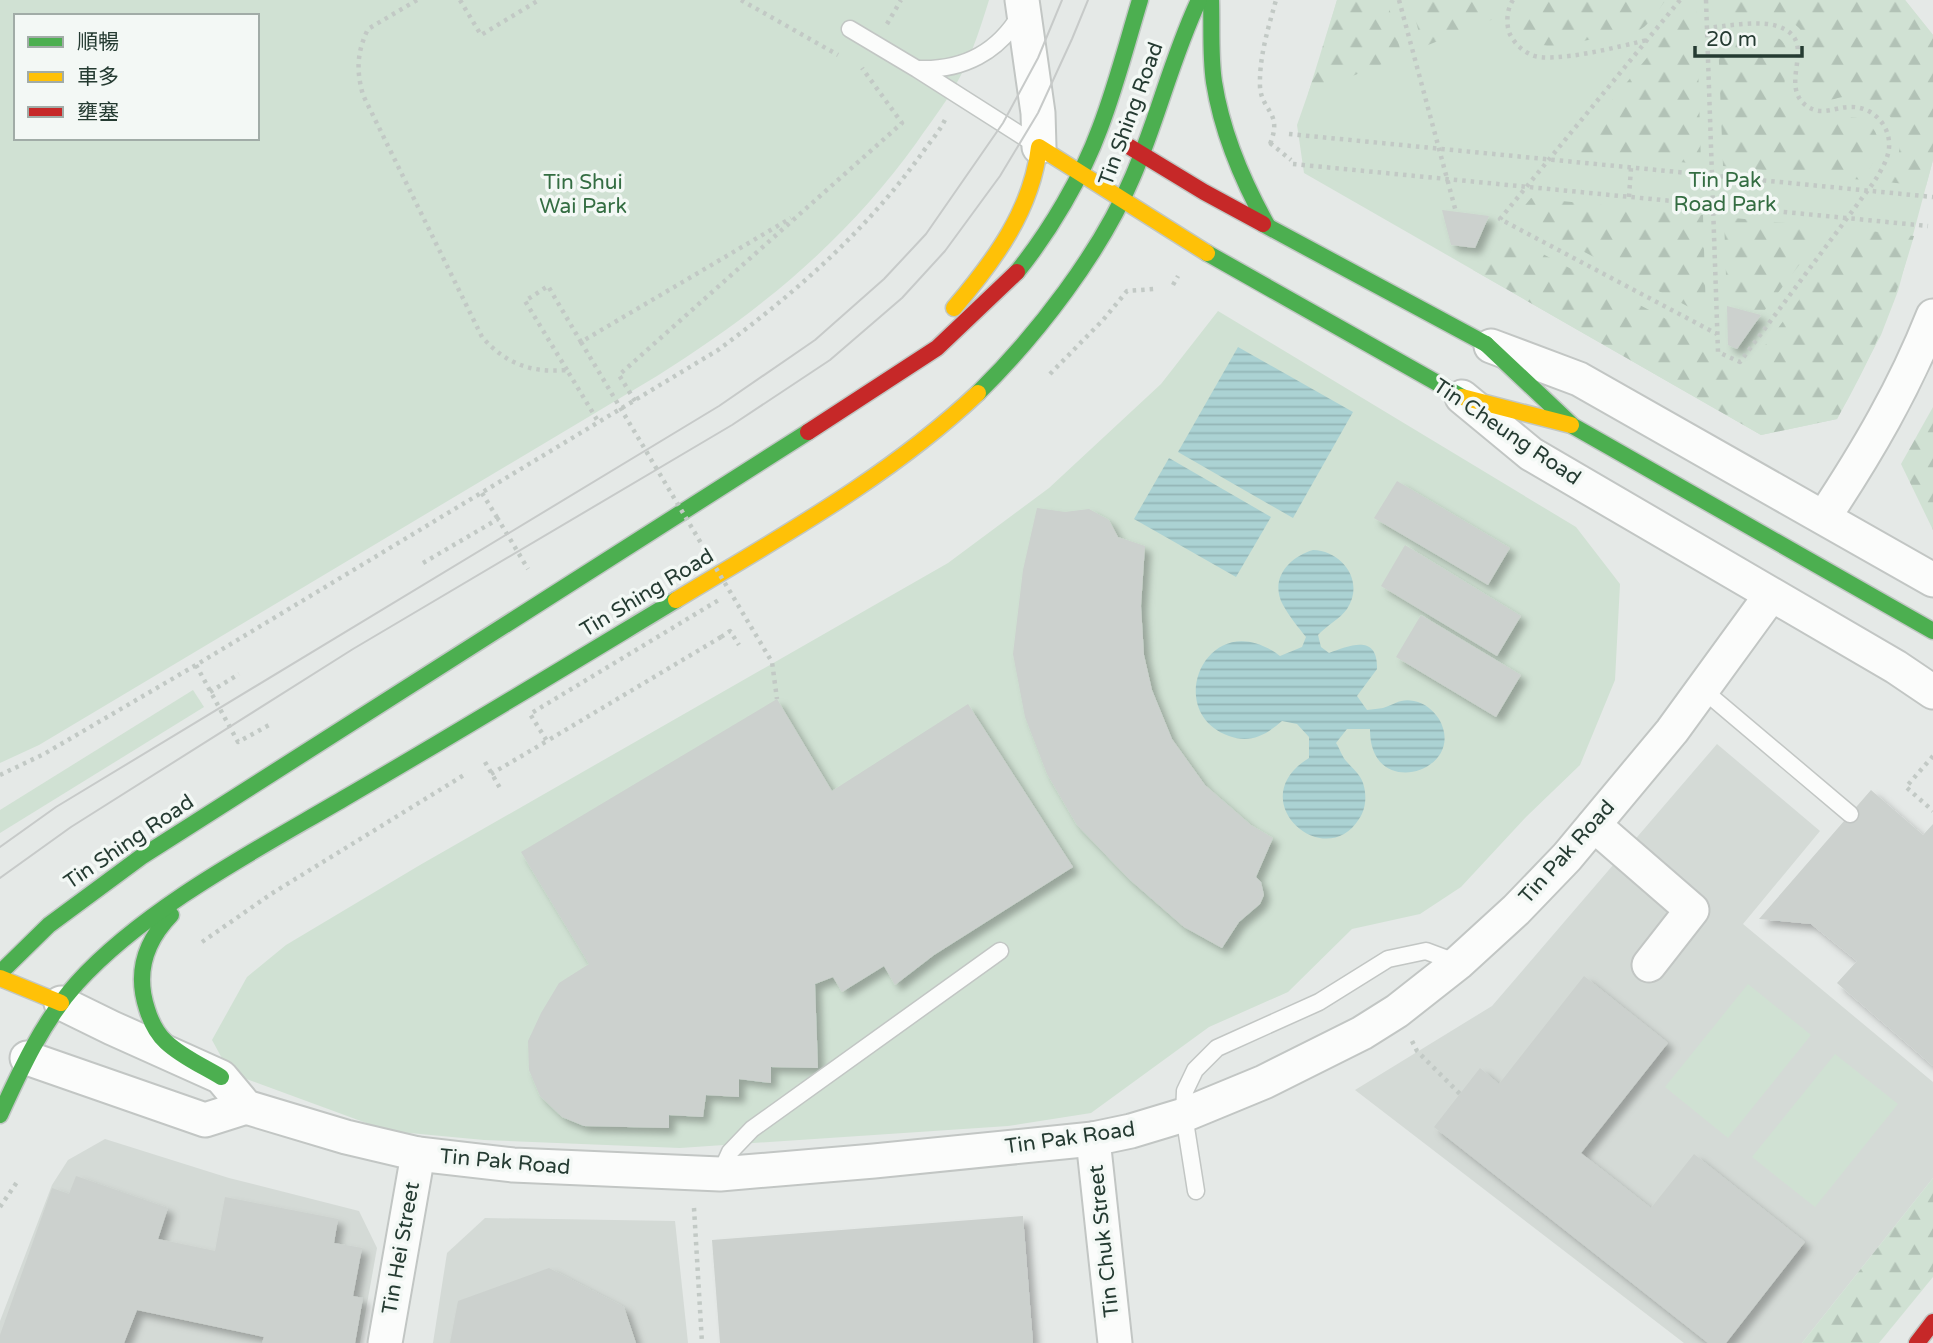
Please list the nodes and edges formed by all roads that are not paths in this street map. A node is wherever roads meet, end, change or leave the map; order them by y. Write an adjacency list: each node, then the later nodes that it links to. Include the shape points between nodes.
1 (1140, 0): 7 (main road, Tin Shing Road)
2 (1199, 0): 9 (main road, Tin Shing Road)
3 (1211, 0): 12 (main road, via 1214,81 1222,116 1232,156)
4 (1022, 5): 6 (lane, via 1012,29 979,57 960,65); 8 (street)
5 (850, 29): 6 (lane)
6 (917, 69): 8 (lane)
7 (1100, 129): 9 (main road); 10 (main road, Tin Shing Road)
8 (1039, 147): 10 (main road, Tin Cheung Road); 15 (main road, via 1027,200 1002,242 968,293)
9 (1142, 155): 11 (main road, Tin Shing Road); 12 (main road)
10 (1080, 174): 11 (main road, Tin Cheung Road); 15 (main road, Tin Shing Road, via 1033,252 1010,280 937,348)
11 (1122, 200): 16 (main road, Tin Cheung Road, via 1215,258); 26 (main road, Tin Shing Road, via 1031,333 967,403 923,440 784,535)
12 (1267, 225): 14 (main road)
13 (1933, 316): 18 (street, via 1896,402)
14 (1486, 344): 17 (main road); 18 (street, via 1579,379)
15 (898, 373): 30 (main road, Tin Shing Road, via 141,857 49,923)
16 (1462, 397): 17 (main road); 20 (street, Tin Cheung Road, via 1531,454)
17 (1573, 426): 21 (main road)
18 (1824, 517): 19 (street)
19 (1933, 580)
20 (1771, 595): 22 (street, Tin Pak Road); 23 (street, Tin Cheung Road)
21 (1933, 631)
22 (1702, 689): 24 (lane); 25 (street, Tin Pak Road)
23 (1933, 692)
24 (1850, 814)
25 (1594, 825): 28 (street, Tin Pak Road, via 1516,910); 29 (street, via 1692,911)
26 (209, 881): 31 (main road, Tin Shing Road, via 149,918); 33 (main road, via 156,928 145,951 140,981 148,1016 158,1034)
27 (1000, 951): 39 (lane, via 752,1129 730,1152)
28 (1458, 963): 36 (street, Tin Pak Road, via 1362,1033 1264,1082); 36 (lane, via 1426,951 1388,960 1319,1002 1217,1048 1195,1070 1185,1091)
29 (1650, 965)
30 (0, 975): 31 (main road)
31 (61, 1003): 32 (main road, Tin Shing Road); 33 (street)
32 (18, 1054): 34 (street, via 205,1120); 35 (main road, Tin Shing Road)
33 (221, 1077): 34 (street)
34 (246, 1107): 38 (street, Tin Pak Road)
35 (0, 1115)
36 (1184, 1115): 37 (street, Tin Pak Road); 40 (lane)
37 (1093, 1139): 39 (street, Tin Pak Road); 43 (street, Tin Chuk Street)
38 (418, 1154): 39 (street, Tin Pak Road, via 513,1165); 42 (street, Tin Hei Street)
39 (720, 1174)
40 (1196, 1191)
41 (1933, 1322): 44 (main road)
42 (385, 1343)
43 (1115, 1343)
44 (1917, 1343)

